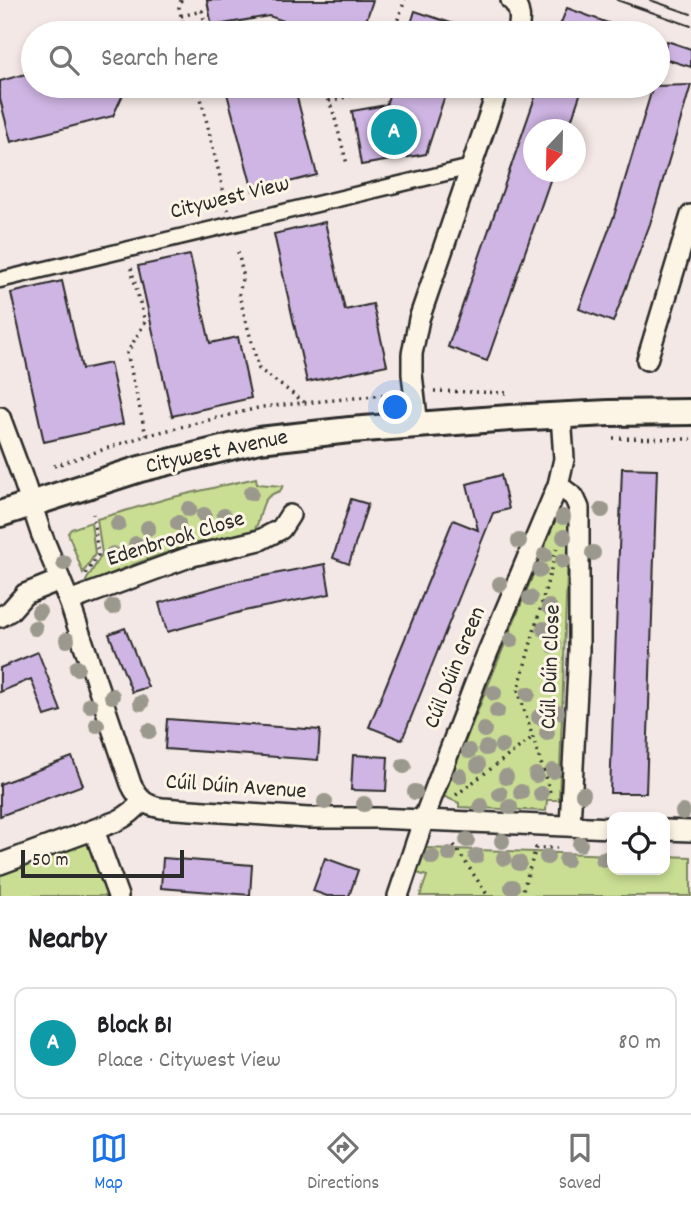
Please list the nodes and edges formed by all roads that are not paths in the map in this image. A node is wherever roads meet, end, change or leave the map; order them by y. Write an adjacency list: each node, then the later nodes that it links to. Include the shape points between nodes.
1 (511, 0): 2 (street)
2 (521, 21)
3 (495, 98): 4 (street)
4 (471, 167): 6 (street, Citywest View); 11 (street, via 419,319 412,354)
5 (691, 215): 7 (street)
6 (0, 280)
7 (647, 360)
8 (691, 412): 9 (street, Citywest Avenue)
9 (561, 415): 11 (street, Citywest Avenue); 12 (street, Cúil Dúin Green, via 564,458)
10 (0, 417): 13 (street, Cúil Dúin Avenue)
11 (418, 426): 13 (street, Citywest Avenue, via 259,440 140,469)
12 (558, 485): 20 (street, Cúil Dúin Green, via 479,673); 22 (street, Cúil Dúin Close, via 574,497 579,508 579,650)
13 (31, 503): 14 (street, Citywest Avenue); 16 (street, Cúil Dúin Avenue)
14 (0, 514)
15 (289, 515): 17 (street, Edenbrook Close, via 281,529 260,540 192,556)
16 (60, 580): 17 (street, Cúil Dúin Avenue); 18 (street, via 25,594)
17 (69, 601): 19 (street, Cúil Dúin Avenue, via 131,784)
18 (0, 617)
19 (142, 801): 20 (street, Cúil Dúin Avenue, via 188,811); 23 (street, via 126,817)
20 (424, 821): 22 (street, Cúil Dúin Avenue); 28 (street, Cúil Dúin Green)
21 (607, 822): 22 (street, Cúil Dúin Avenue)
22 (570, 826)
23 (94, 830): 26 (street); 27 (street)
24 (670, 830): 25 (street)
25 (691, 831)
26 (0, 864)
27 (118, 896)
28 (398, 896)

